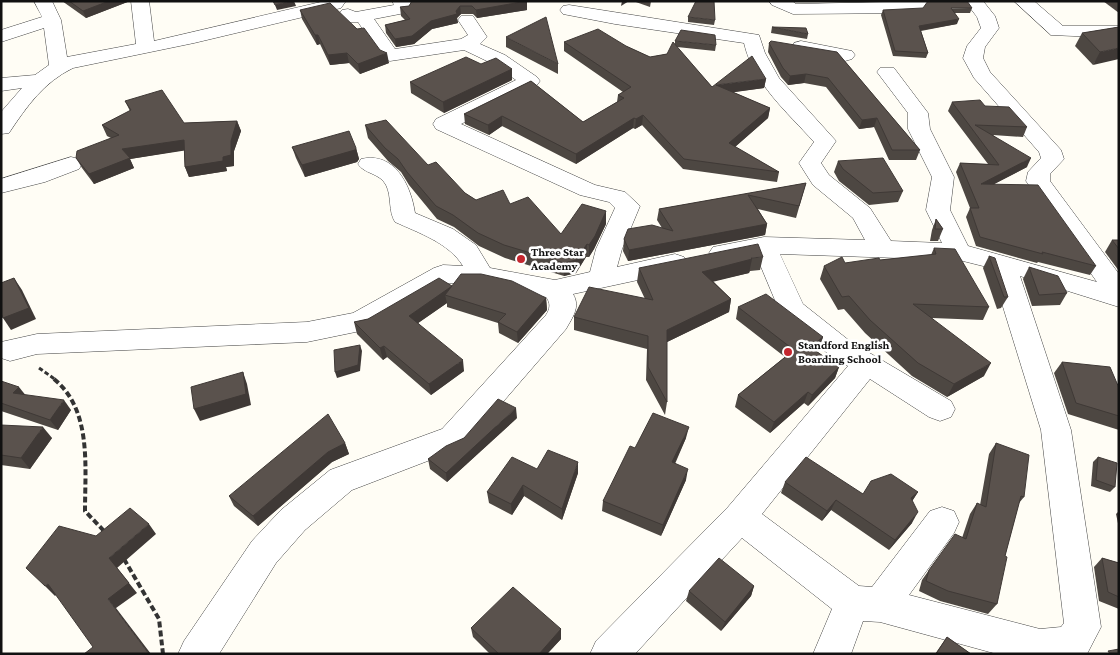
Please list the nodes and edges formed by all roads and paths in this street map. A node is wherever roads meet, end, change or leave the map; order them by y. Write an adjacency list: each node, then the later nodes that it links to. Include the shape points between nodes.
1 (43, 1): 11 (street)
2 (140, 1): 18 (street)
3 (401, 1): 10 (street, via 404,8)
4 (778, 1): 5 (street, via 793,9 915,8)
5 (920, 1)
6 (974, 1): 35 (street, via 986,16 990,28 976,46 973,58 980,74 1050,150 1053,159 1038,172 1038,181)
7 (1023, 1): 14 (street, via 1058,31)
8 (336, 3): 10 (street, via 352,18); 18 (street)
9 (569, 10): 17 (street, via 609,20 715,30)
10 (363, 16): 16 (street, via 390,55)
11 (52, 20): 15 (street); 20 (street)
12 (467, 20): 16 (street)
13 (498, 32): 16 (street)
14 (1119, 32)
15 (1, 36)
16 (472, 41): 33 (street, via 530,80 444,124 588,190 617,197 628,206 609,249)
17 (768, 41): 19 (street); 29 (street, via 754,54 776,88 825,141 810,163 821,180 862,213)
18 (146, 48): 20 (street, via 97,56)
19 (845, 55)
20 (59, 67): 22 (street)
21 (887, 72): 30 (street, via 918,113 919,129 943,177 938,210)
22 (41, 81): 23 (street); 24 (street, via 13,110)
23 (1, 85)
24 (1, 128)
25 (71, 164): 27 (street)
26 (369, 164): 32 (street, via 387,170 400,189 404,217 467,251)
27 (1, 186)
28 (764, 245): 29 (street); 33 (street); 38 (street, via 792,310 841,349)
29 (883, 249): 30 (street)
30 (959, 252): 31 (street)
31 (1002, 262): 36 (street); 45 (street, via 1056,430 1083,627 1071,645)
32 (482, 275): 34 (street); 37 (street, via 443,274 360,322 307,332)
33 (602, 277): 34 (street)
34 (555, 288): 47 (street, via 564,299 556,322 453,438 341,480 293,520 264,552)
35 (1119, 294)
36 (1119, 298)
37 (4, 346): 42 (path, via 55,378 75,403 83,438 85,511)
38 (867, 364): 39 (street); 40 (street)
39 (940, 409)
40 (740, 516): 44 (street); 48 (street)
41 (942, 522): 44 (street)
42 (109, 536)
43 (120, 551): 46 (path, via 159,618)
44 (866, 604): 45 (street); 49 (street)
45 (1009, 646)
46 (163, 654)
47 (197, 654)
48 (610, 654)
49 (832, 654)

